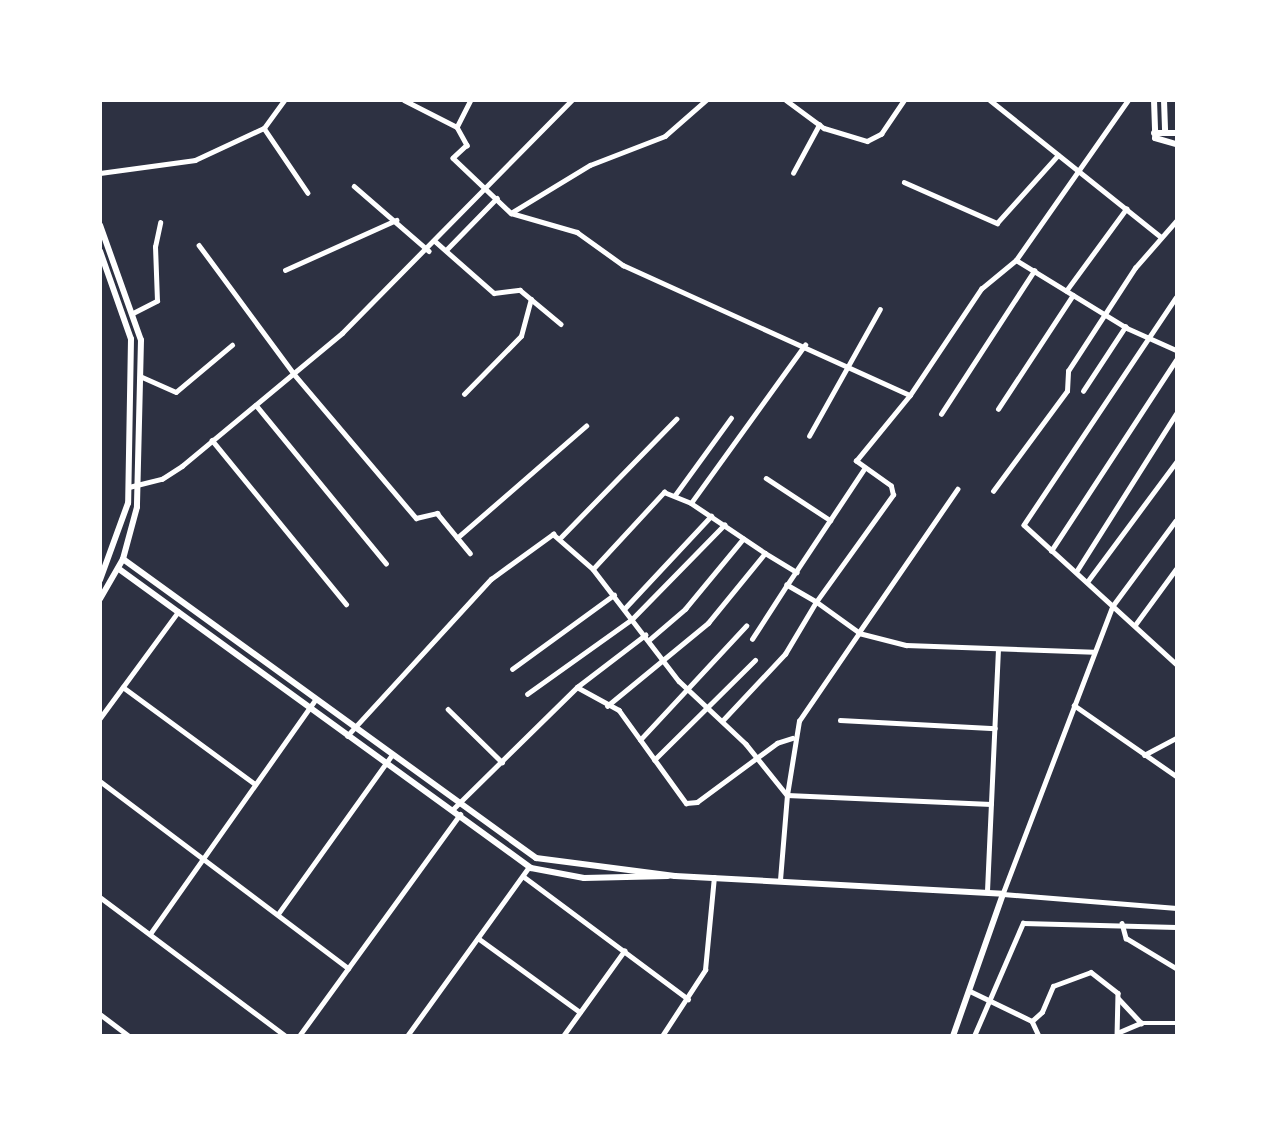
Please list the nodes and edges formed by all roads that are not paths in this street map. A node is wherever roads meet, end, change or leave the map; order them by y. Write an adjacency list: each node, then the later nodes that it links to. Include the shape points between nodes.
1 (284, 100): 14 (street)
2 (404, 100): 13 (street)
3 (471, 100): 13 (street)
4 (572, 100): 24 (street)
5 (706, 100): 29 (street, via 665,136 590,165)
6 (786, 100): 12 (street)
7 (904, 100): 12 (street, via 881,134 867,141)
8 (990, 100): 19 (street)
9 (1128, 100): 20 (street)
10 (1154, 100): 16 (street)
11 (1164, 100): 15 (street)
12 (819, 125): 22 (street)
13 (457, 127): 24 (street, via 467,145 453,158)
14 (264, 128): 21 (street, via 168,167); 26 (street)
15 (1165, 131): 16 (street); 17 (street)
16 (1154, 133): 18 (street, via 1157,142)
17 (1176, 133)
18 (1176, 144)
19 (1058, 156): 20 (street); 23 (street, via 996,223)
20 (1076, 170): 28 (street); 40 (street)
21 (100, 173)
22 (793, 173)
23 (904, 182)
24 (484, 184): 27 (street); 35 (street)
25 (354, 186): 30 (street)
26 (308, 193)
27 (497, 198): 29 (street); 37 (street)
28 (1126, 208): 34 (street); 43 (street)
29 (511, 213): 54 (street, via 577,232 623,265)
30 (396, 220): 39 (street); 41 (street)
31 (1176, 221): 34 (street)
32 (160, 223): 48 (street, via 155,247 157,301)
33 (100, 225): 48 (street)
34 (1160, 236): 49 (street)
35 (436, 242): 37 (street); 39 (street)
36 (199, 245): 58 (street)
37 (447, 249): 46 (street, via 494,293 513,288)
38 (100, 251): 75 (street, via 131,339)
39 (429, 251): 58 (street)
40 (1016, 260): 42 (street); 62 (street, via 981,289)
41 (285, 270)
42 (1034, 271): 43 (street); 65 (street)
43 (1066, 291): 44 (street)
44 (1073, 295): 49 (street); 64 (street)
45 (1176, 298): 52 (street)
46 (531, 299): 50 (street); 61 (street, via 521,336)
47 (880, 309): 57 (street)
48 (133, 313): 59 (street, via 141,340)
49 (1105, 315): 51 (street); 78 (street, via 1068,371 1067,391)
50 (561, 324)
51 (1125, 327): 52 (street); 60 (street)
52 (1149, 339): 55 (street); 88 (street, via 1026,520 1027,530)
53 (232, 345): 59 (street, via 176,392)
54 (805, 345): 57 (street); 80 (street)
55 (1176, 350)
56 (1176, 360): 88 (street)
57 (847, 366): 62 (street); 70 (street)
58 (294, 374): 63 (street); 86 (street, via 416,518 437,513)
59 (140, 376): 76 (street)
60 (1083, 391)
61 (464, 394)
62 (910, 395): 73 (street, via 858,455)
63 (256, 405): 71 (street); 92 (street)
64 (998, 409)
65 (940, 414)
66 (1176, 414): 97 (street)
67 (731, 418): 79 (street)
68 (676, 419): 85 (street)
69 (586, 426): 86 (street)
70 (809, 436)
71 (212, 441): 76 (street, via 162,479); 104 (street)
72 (1176, 462): 99 (street)
73 (864, 469): 82 (street); 103 (street, via 891,486 893,495)
74 (766, 478): 82 (street)
75 (129, 487): 76 (street); 98 (street, via 117,540)
76 (140, 488): 91 (street)
77 (958, 489): 111 (street)
78 (993, 491)
79 (675, 495): 80 (street); 94 (street, via 659,495)
80 (691, 503): 81 (street)
81 (711, 516): 84 (street); 106 (street)
82 (830, 520): 96 (street)
83 (1176, 521): 105 (street)
84 (724, 525): 87 (street); 108 (street)
85 (561, 537): 94 (street); 134 (street, via 550,535 491,579)
86 (457, 538): 89 (street)
87 (743, 539): 90 (street); 112 (street, via 692,602)
88 (1052, 551): 97 (street)
89 (470, 553)
90 (765, 554): 96 (street); 116 (street, via 708,622)
91 (123, 559): 93 (street); 124 (street)
92 (386, 563)
93 (119, 569): 102 (street); 107 (street)
94 (593, 569): 101 (street)
95 (1176, 569): 109 (street)
96 (796, 572): 100 (street)
97 (1076, 572): 99 (street)
98 (100, 580)
99 (1087, 582): 105 (street)
100 (787, 585): 103 (street); 113 (street)
101 (614, 595): 106 (street); 119 (street)
102 (100, 598)
103 (816, 602): 111 (street); 132 (street, via 785,654)
104 (346, 604)
105 (1113, 606): 109 (street); 115 (street)
106 (625, 608): 108 (street)
107 (178, 612): 120 (street); 128 (street)
108 (632, 619): 112 (street); 123 (street)
109 (1135, 625): 118 (street)
110 (746, 626): 122 (street)
111 (858, 633): 114 (street, via 906,645); 136 (street, via 823,678)
112 (647, 637): 116 (street); 121 (street)
113 (752, 639)
114 (998, 651): 115 (street); 133 (street)
115 (1093, 652): 125 (street)
116 (663, 660): 122 (street); 126 (street)
117 (755, 660): 127 (street)
118 (1175, 660)
119 (512, 669)
120 (123, 687): 130 (street); 147 (street)
121 (577, 687): 126 (street); 143 (street)
122 (690, 692): 127 (street); 138 (street)
123 (527, 694)
124 (315, 700): 128 (street); 134 (street)
125 (1074, 705): 140 (street); 159 (street)
126 (607, 706): 138 (street, via 619,710)
127 (709, 708): 132 (street); 142 (street)
128 (308, 709): 135 (street); 147 (street)
129 (448, 709): 143 (street)
130 (100, 718)
131 (840, 720): 133 (street)
132 (722, 721): 141 (street)
133 (995, 728): 150 (street)
134 (353, 729): 135 (street); 139 (street)
135 (346, 737): 144 (street)
136 (792, 738): 141 (street); 148 (street)
137 (1176, 738): 140 (street)
138 (640, 740): 142 (street)
139 (392, 755): 144 (street); 149 (street)
140 (1144, 755): 145 (street)
141 (758, 759): 142 (street, via 692,804 681,799); 148 (street)
142 (654, 760)
143 (502, 762): 149 (street)
144 (385, 764): 151 (street); 162 (street)
145 (1176, 776)
146 (100, 781): 152 (street)
147 (255, 784): 152 (street)
148 (787, 795): 150 (street); 157 (street)
149 (462, 801): 151 (street); 155 (street, via 536,858)
150 (991, 804): 158 (street)
151 (457, 812): 153 (street); 168 (street)
152 (203, 858): 162 (street); 165 (street)
153 (530, 867): 154 (street); 155 (street, via 584,878)
154 (523, 876): 166 (street); 167 (street)
155 (675, 876): 156 (street)
156 (714, 877): 157 (street); 171 (street, via 705,970)
157 (780, 880): 158 (street)
158 (987, 891): 159 (street)
159 (1003, 894): 161 (street); 170 (street)
160 (100, 897): 165 (street)
161 (1176, 908)
162 (278, 914): 168 (street)
163 (1122, 923): 164 (street); 169 (street, via 1126,938); 173 (street, via 1023,923)
164 (1176, 927)
165 (150, 933): 181 (street)
166 (478, 938): 174 (street); 183 (street)
167 (624, 951): 171 (street); 174 (street)
168 (348, 968): 182 (street)
169 (1176, 968)
170 (970, 991): 173 (street); 186 (street)
171 (688, 999): 185 (street)
172 (1119, 999): 176 (street, via 1114,988 1084,972 1053,986 1042,1012); 177 (street); 179 (street)
173 (988, 1000): 176 (street); 187 (street)
174 (580, 1012): 184 (street)
175 (100, 1014): 180 (street)
176 (1032, 1021): 188 (street)
177 (1141, 1023): 178 (street); 179 (street)
178 (1176, 1023)
179 (1117, 1034)
180 (129, 1035)
181 (286, 1035)
182 (299, 1035)
183 (407, 1035)
184 (562, 1035)
185 (662, 1035)
186 (953, 1035)
187 (974, 1035)
188 (1039, 1035)

